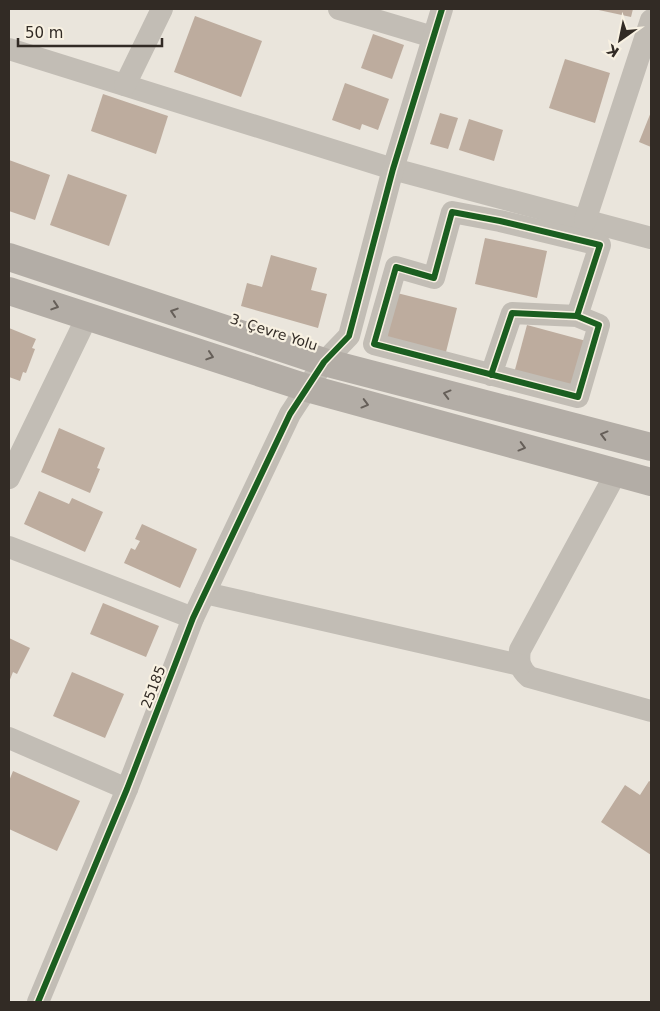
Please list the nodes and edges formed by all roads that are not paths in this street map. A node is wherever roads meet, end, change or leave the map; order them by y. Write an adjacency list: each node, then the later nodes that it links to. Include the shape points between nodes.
1 (162, 9): 7 (street)
2 (339, 9): 5 (street)
3 (442, 9): 5 (street, 25185)
4 (651, 20): 10 (street)
5 (433, 36): 8 (street, 25185)
6 (9, 48): 7 (street)
7 (125, 85): 8 (street)
8 (393, 169): 9 (street); 16 (street, 25185, via 349,336)
9 (504, 210): 10 (street); 14 (street, via 600,245); 17 (street, via 452,212 434,278 396,267 374,344)
10 (585, 220): 11 (street)
11 (651, 238)
12 (9, 257): 16 (main road, 3. Çevre Yolu, one-way to 12)
13 (9, 291): 15 (main road, one-way to 15)
14 (577, 316): 17 (street, via 512,313); 17 (street, via 599,325 578,397)
15 (87, 317): 18 (main road, one-way to 18); 21 (street)
16 (324, 362): 18 (street, 25185); 19 (main road, 3. Çevre Yolu, one-way to 16)
17 (492, 375)
18 (307, 388): 20 (main road, one-way to 20); 24 (street, 25185, via 290,414)
19 (651, 448)
20 (616, 473): 22 (main road); 26 (street, via 520,650)
21 (9, 478)
22 (651, 482)
23 (9, 547): 25 (street)
24 (205, 593): 25 (street, 25185); 26 (street)
25 (193, 618): 29 (street, 25185)
26 (520, 665): 27 (street, via 529,677)
27 (651, 712)
28 (9, 738): 29 (street)
29 (128, 789): 30 (street, 25185)
30 (38, 1002)

